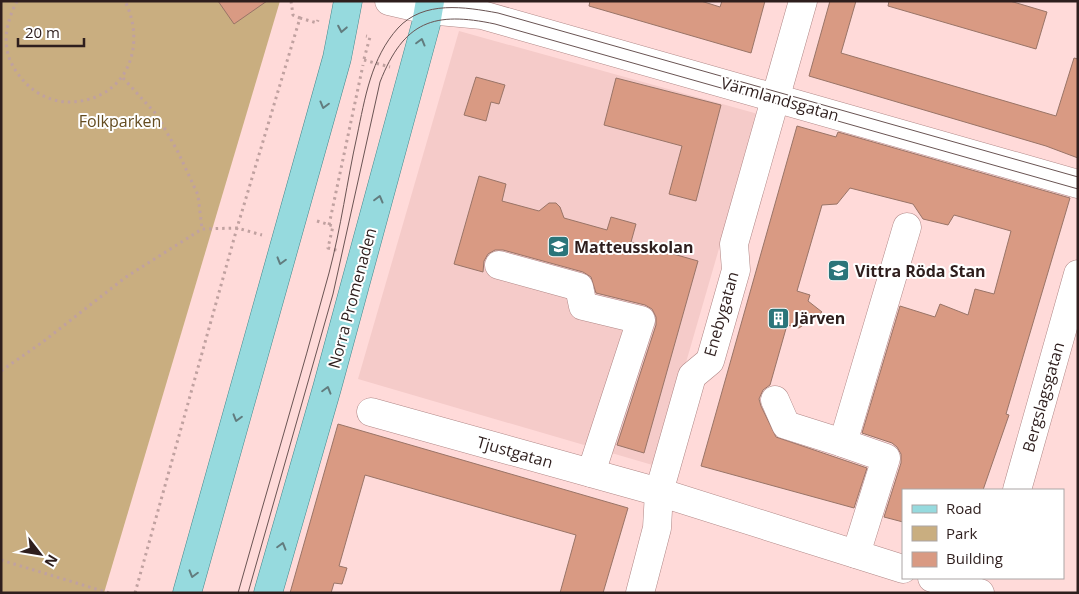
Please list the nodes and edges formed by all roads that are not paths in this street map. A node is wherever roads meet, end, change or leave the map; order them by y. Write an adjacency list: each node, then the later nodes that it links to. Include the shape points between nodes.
1 (348, 1): 21 (main road, one-way to 21, via 337,58)
2 (389, 1): 4 (street, Värmlandsgatan)
3 (803, 1): 6 (street, Enebygatan)
4 (429, 6): 5 (street, Värmlandsgatan); 22 (main road, Norra Promenaden, one-way to 4, via 327,388)
5 (474, 8): 6 (street, Värmlandsgatan)
6 (777, 98): 7 (street, Värmlandsgatan); 16 (street, Enebygatan, via 734,244 736,270 710,361 692,376)
7 (1078, 184)
8 (907, 227): 13 (street)
9 (499, 265): 14 (street, via 579,286 583,306 641,320)
10 (1078, 274): 15 (street, Bergslagsgatan)
11 (776, 400): 13 (street, via 786,425)
12 (371, 412): 14 (street, Tjustgatan)
13 (843, 443): 17 (street, via 886,458)
14 (591, 473): 16 (street, Tjustgatan)
15 (1016, 489)
16 (659, 492): 17 (street, Tjustgatan); 23 (street, Enebygatan, via 657,528)
17 (856, 554): 18 (street, Tjustgatan)
18 (902, 569)
19 (935, 579): 24 (street)
20 (992, 579): 25 (street)
21 (187, 593)
22 (268, 593)
23 (640, 593)
24 (980, 593)
25 (988, 593)

